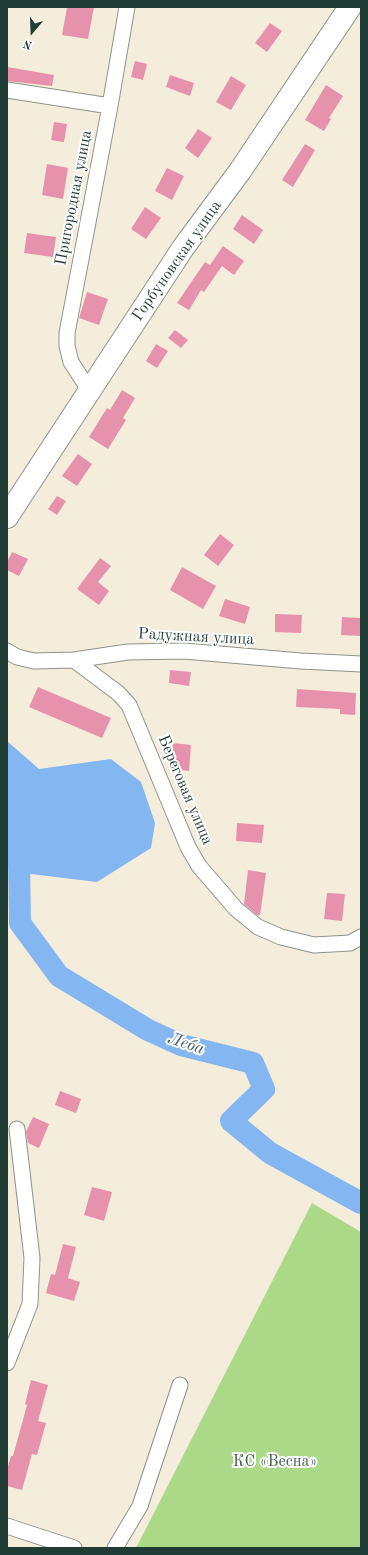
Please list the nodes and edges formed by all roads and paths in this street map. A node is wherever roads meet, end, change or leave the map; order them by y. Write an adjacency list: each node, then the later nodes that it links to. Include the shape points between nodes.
1 (127, 7): 4 (street, Пригородная улица)
2 (350, 7): 5 (main road, Горбуновская улица)
3 (7, 90): 4 (street)
4 (110, 106): 5 (street, Пригородная улица, via 67,333 71,362)
5 (89, 390): 6 (main road, Горбуновская улица)
6 (8, 512)
7 (7, 651): 8 (street, Радужная улица, via 17,657 34,661)
8 (74, 660): 9 (street, Радужная улица, via 128,652 184,651); 10 (street, Береговая улица, via 118,693 129,705 188,847 199,866 236,909 258,927 281,937 314,945 350,943)
9 (361, 664)
10 (361, 937)
11 (17, 1129): 12 (street, via 32,1258 31,1289 30,1304)
12 (7, 1363)
13 (180, 1385): 16 (street, via 140,1506)
14 (7, 1526): 15 (street)
15 (74, 1548)
16 (115, 1548)

